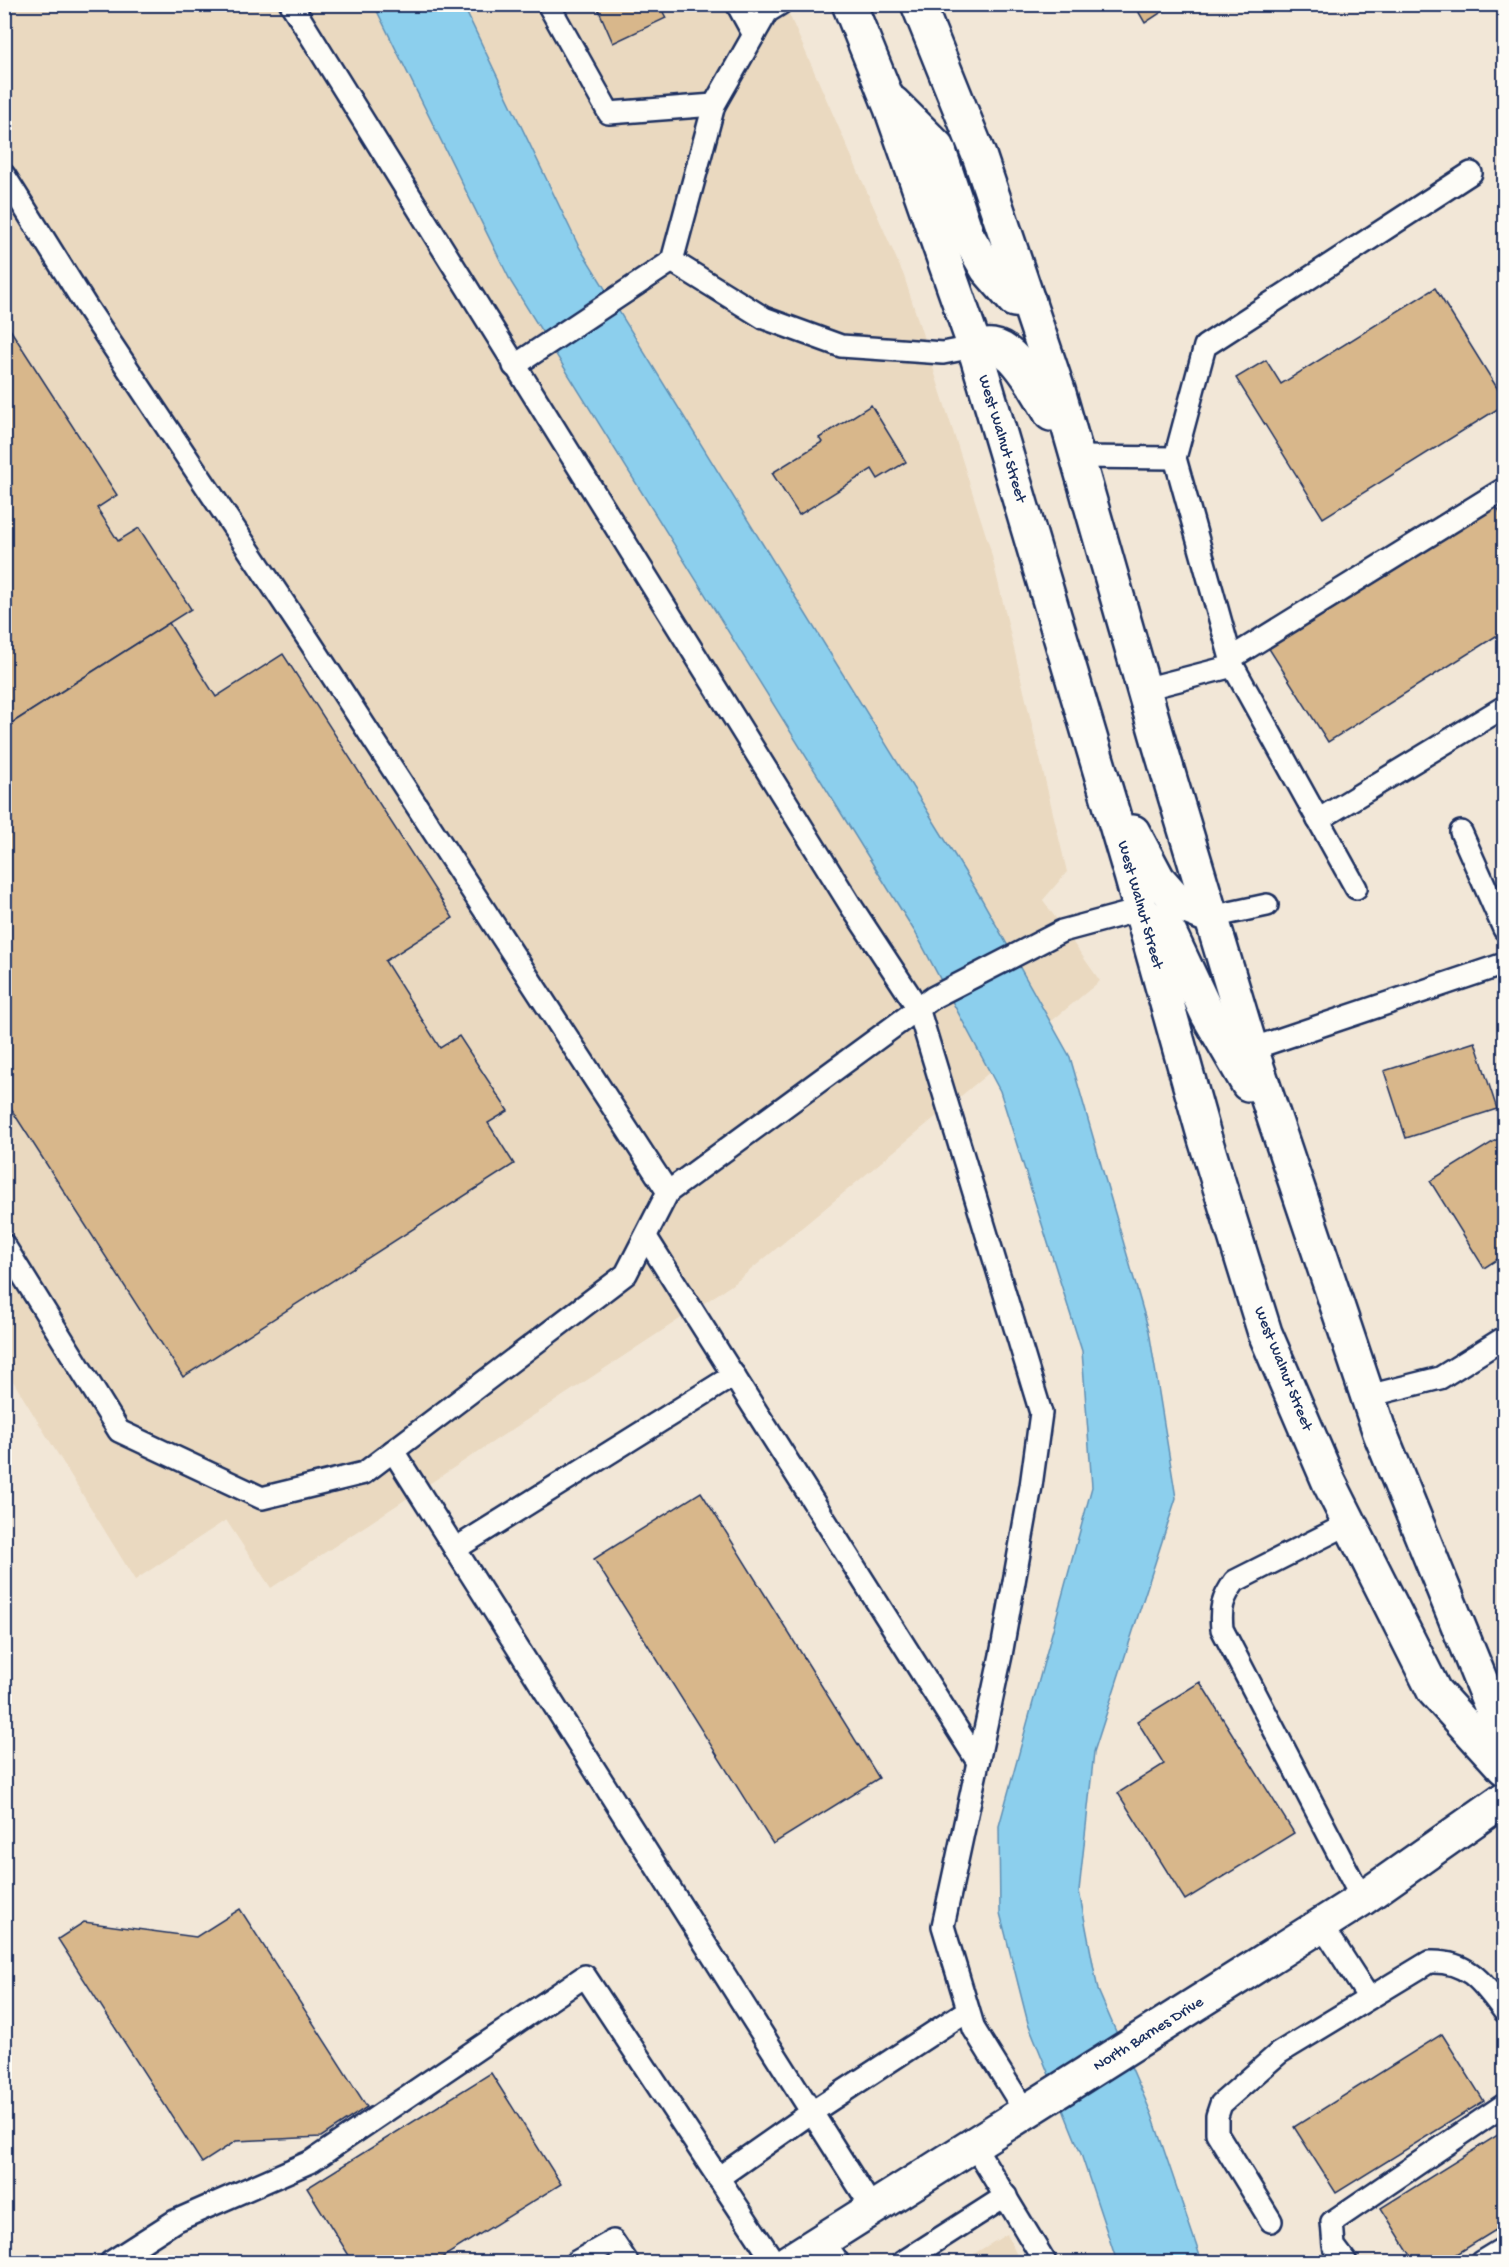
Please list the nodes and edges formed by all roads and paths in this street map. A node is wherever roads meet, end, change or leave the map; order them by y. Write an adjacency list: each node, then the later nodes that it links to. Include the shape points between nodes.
1 (291, 4): 15 (lane)
2 (548, 4): 9 (lane, via 609,112)
3 (737, 4): 7 (lane)
4 (780, 4): 7 (lane, via 767,12)
5 (849, 4): 8 (main road, West Walnut Street)
6 (918, 4): 13 (main road, via 980,158)
7 (754, 35): 9 (lane)
8 (887, 98): 13 (main road, via 938,148 967,235 987,269 1014,300); 14 (main road, West Walnut Street)
9 (714, 105): 12 (lane)
10 (1471, 173): 17 (lane, via 1205,346)
11 (4, 175): 34 (lane)
12 (672, 261): 14 (lane, via 764,318 841,346 943,353); 15 (lane)
13 (1029, 302): 16 (main road)
14 (974, 347): 16 (main road, via 994,346 1011,356 1029,376); 22 (main road, West Walnut Street)
15 (523, 360): 31 (lane, via 873,942)
16 (1077, 457): 17 (lane); 20 (main road)
17 (1174, 458): 19 (lane)
18 (1503, 494): 19 (lane)
19 (1232, 662): 20 (lane); 23 (lane)
20 (1144, 689): 28 (main road)
21 (1504, 707): 23 (lane)
22 (1084, 717): 27 (main road, West Walnut Street); 28 (main road, via 1110,749 1135,838 1158,879 1181,905)
23 (1318, 820): 25 (lane)
24 (1461, 832): 29 (lane)
25 (1356, 888)
26 (1267, 905): 28 (lane)
27 (1140, 910): 31 (lane, via 1062,931); 33 (main road, via 1170,934 1208,1015); 41 (main road, West Walnut Street, via 1265,1333)
28 (1211, 917): 32 (main road)
29 (1504, 929)
30 (1504, 964): 32 (lane)
31 (926, 1002): 34 (lane); 44 (lane, via 1041,1413 1001,1655)
32 (1251, 1049): 33 (main road)
33 (1283, 1146): 39 (main road)
34 (668, 1192): 35 (lane)
35 (646, 1237): 38 (lane); 40 (lane, via 626,1274)
36 (4, 1245): 40 (lane, via 119,1431 262,1498 364,1473)
37 (1504, 1338): 39 (lane, via 1440,1378)
38 (734, 1375): 42 (lane); 44 (lane)
39 (1368, 1396): 43 (main road)
40 (393, 1451): 42 (lane)
41 (1350, 1523): 45 (main road, West Walnut Street, via 1434,1691); 47 (lane, via 1234,1581 1220,1610 1222,1629)
42 (454, 1549): 54 (lane)
43 (1504, 1738)
44 (978, 1761): 50 (lane, via 944,1926)
45 (1504, 1768)
46 (1504, 1799): 47 (main road, North Barnes Drive)
47 (1362, 1899): 48 (main road, North Barnes Drive)
48 (1322, 1925): 49 (lane); 53 (main road, North Barnes Drive)
49 (1369, 1998): 51 (lane, via 1429,1962 1446,1961 1483,1982); 59 (lane, via 1279,2053 1221,2104 1217,2133)
50 (968, 2010): 53 (lane, via 974,2029); 54 (lane)
51 (1504, 2011)
52 (1504, 2105): 69 (lane, via 1332,2222 1334,2246)
53 (1031, 2109): 55 (main road, North Barnes Drive)
54 (812, 2112): 56 (lane); 58 (lane)
55 (974, 2145): 57 (lane); 58 (main road, North Barnes Drive)
56 (718, 2178): 62 (lane, via 585,1976 312,2162 175,2220); 65 (lane)
57 (1006, 2196): 67 (lane); 68 (lane)
58 (873, 2209): 61 (main road, North Barnes Drive)
59 (1271, 2221)
60 (1504, 2248): 70 (lane)
61 (830, 2251): 66 (main road, North Barnes Drive)
62 (111, 2262)
63 (576, 2262): 64 (lane, via 613,2241)
64 (627, 2262)
65 (774, 2262)
66 (788, 2262)
67 (903, 2262)
68 (1045, 2262)
69 (1346, 2262)
70 (1481, 2262)

